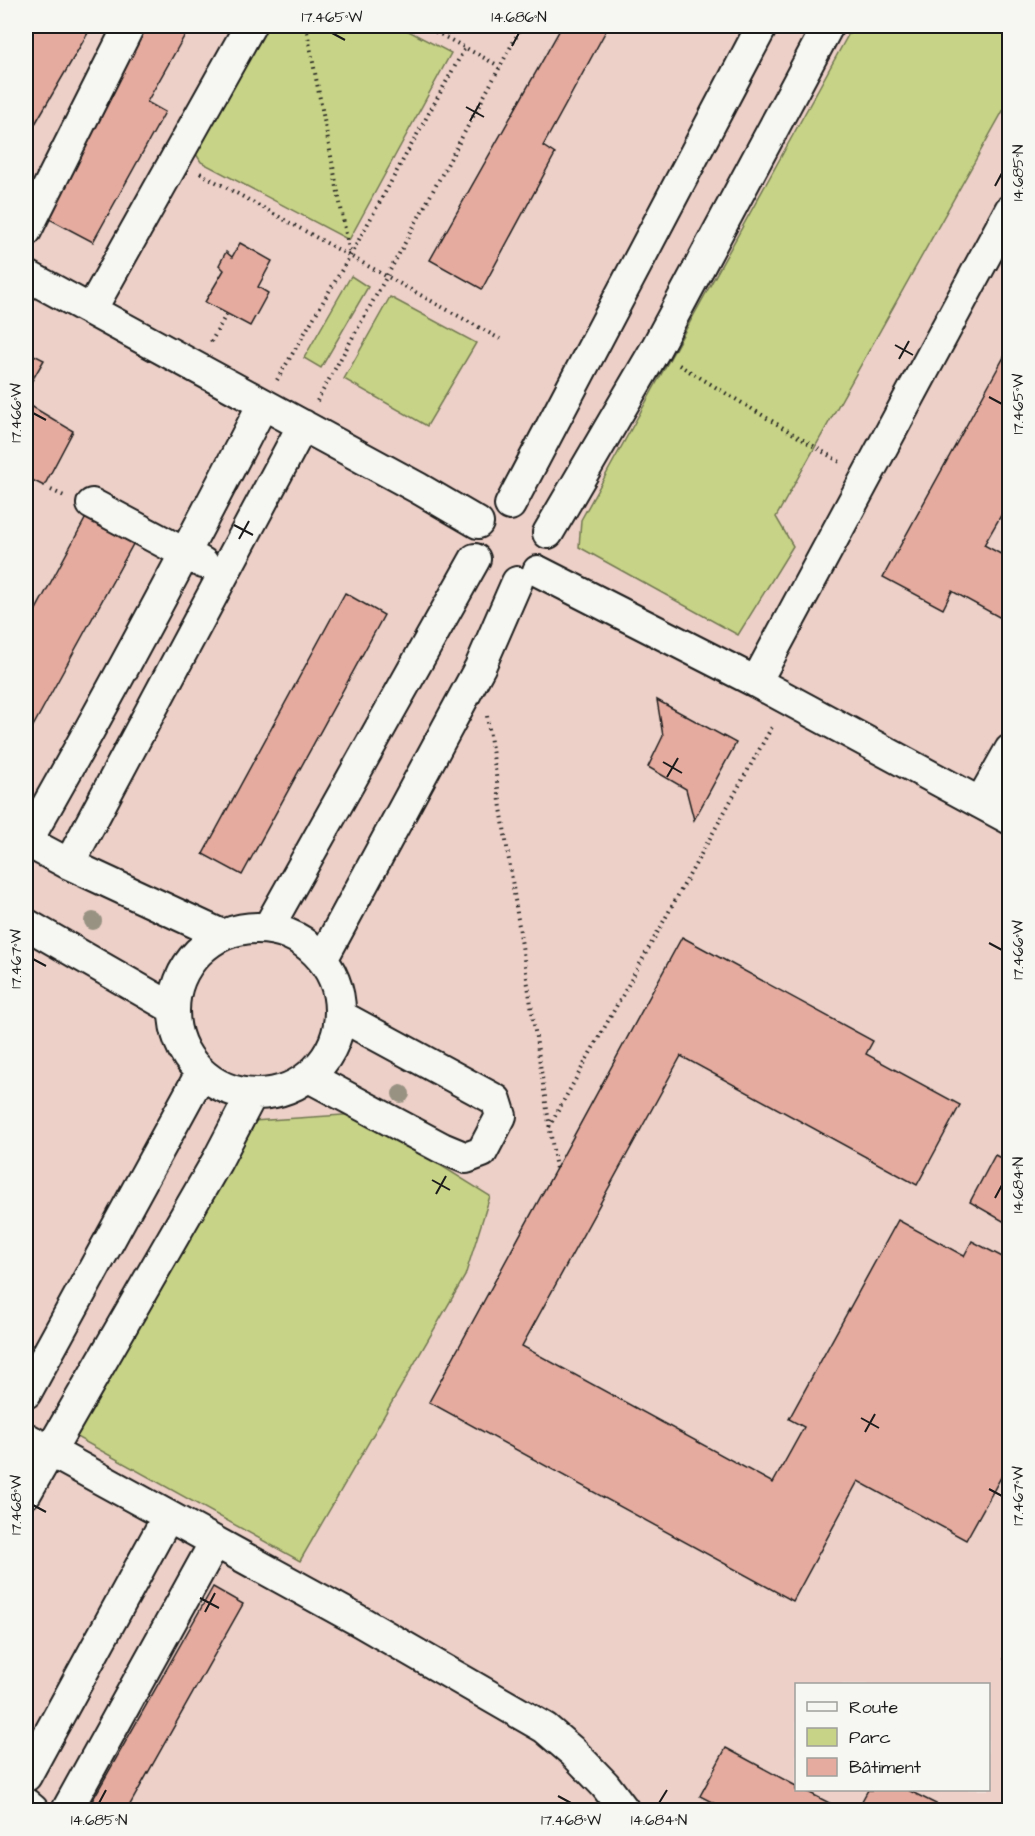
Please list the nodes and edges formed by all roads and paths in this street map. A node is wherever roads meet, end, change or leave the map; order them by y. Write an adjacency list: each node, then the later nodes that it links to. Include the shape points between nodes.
1 (129, 26): 12 (street)
2 (250, 26): 10 (street)
3 (306, 26): 13 (path)
4 (425, 26): 8 (path)
5 (522, 26): 9 (path)
6 (762, 26): 23 (street)
7 (828, 26): 18 (street)
8 (465, 48): 9 (path); 13 (path)
9 (499, 66): 15 (path)
10 (176, 159): 13 (path); 16 (street)
11 (1010, 210): 21 (street)
12 (26, 231)
13 (350, 256): 15 (path); 19 (path)
14 (26, 275): 16 (street)
15 (387, 276): 17 (path); 20 (path)
16 (91, 310): 19 (street)
17 (500, 339)
18 (655, 350): 21 (path); 25 (street)
19 (263, 404): 20 (street); 26 (street)
20 (303, 425): 24 (street); 28 (street)
21 (866, 478): 32 (street)
22 (92, 504): 26 (street)
23 (510, 505): 24 (street, via 492,511); 25 (street, via 534,513)
24 (478, 523): 27 (street, via 473,541)
25 (548, 533): 29 (street, via 545,563)
26 (186, 553): 28 (street); 30 (street)
27 (475, 559): 29 (street, via 492,578 504,582); 43 (street)
28 (224, 574): 31 (street)
29 (528, 577): 32 (street); 45 (street)
30 (145, 627): 31 (street); 35 (street)
31 (184, 648): 37 (street)
32 (756, 682): 33 (street)
33 (787, 699): 38 (street); 51 (path)
34 (487, 714): 51 (path)
35 (81, 748): 37 (street); 40 (street)
36 (1010, 750): 38 (street)
37 (119, 768): 41 (street)
38 (980, 803): 39 (street)
39 (1010, 819)
40 (26, 842): 41 (street)
41 (69, 864): 44 (street)
42 (26, 924): 46 (street)
43 (268, 928): 44 (street, via 245,928); 45 (street, via 289,933)
44 (222, 935): 46 (street, via 203,947 188,965 177,986)
45 (323, 958): 47 (street, via 334,976)
46 (174, 1009): 48 (street, via 177,1033 186,1054)
47 (341, 1016): 49 (street, via 336,1039 325,1060); 49 (street, via 496,1100 501,1116 482,1152 466,1158)
48 (201, 1073): 50 (street, via 225,1088); 53 (street)
49 (309, 1077): 50 (street, via 272,1093)
50 (252, 1094): 54 (street, via 217,1161)
51 (549, 1128): 52 (path)
52 (556, 1169)
53 (26, 1393)
54 (37, 1445): 55 (street); 56 (street)
55 (26, 1493)
56 (168, 1516): 57 (street); 58 (street)
57 (215, 1542): 61 (street); 62 (street, via 545,1728 573,1752)
58 (26, 1776)
59 (26, 1804): 60 (street)
60 (33, 1810)
61 (67, 1810)
62 (624, 1810)

